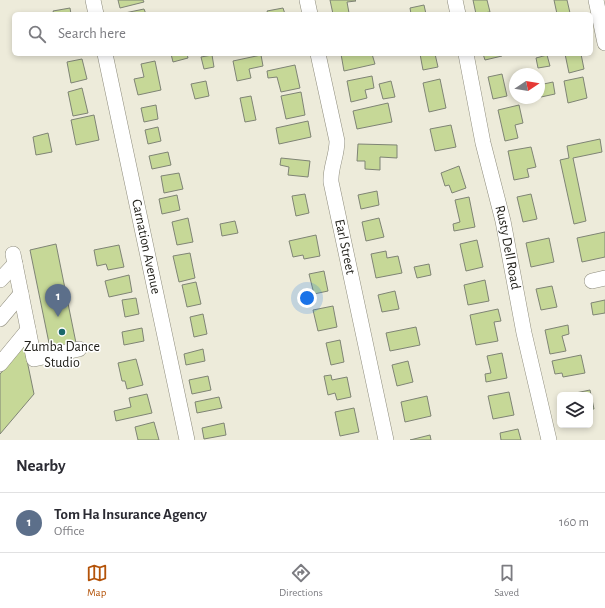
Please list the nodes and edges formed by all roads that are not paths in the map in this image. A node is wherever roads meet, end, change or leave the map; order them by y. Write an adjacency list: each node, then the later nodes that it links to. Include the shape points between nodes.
1 (94, 0): 5 (street)
2 (308, 0): 6 (street)
3 (456, 0): 7 (street)
4 (596, 0): 8 (street)
5 (96, 12)
6 (310, 12)
7 (458, 12)
8 (605, 43)
9 (104, 56): 18 (street, Carnation Avenue)
10 (318, 56): 19 (street, Earl Street, via 337,142 330,174 331,182)
11 (466, 56): 20 (street, Rusty Dell Road, via 483,143 503,221 524,333)
12 (0, 280): 13 (street, via 14,259)
13 (21, 294): 14 (street); 15 (street)
14 (0, 319)
15 (28, 330): 16 (street, via 34,359); 17 (street)
16 (79, 349)
17 (0, 364)
18 (187, 440)
19 (386, 440)
20 (549, 440)

